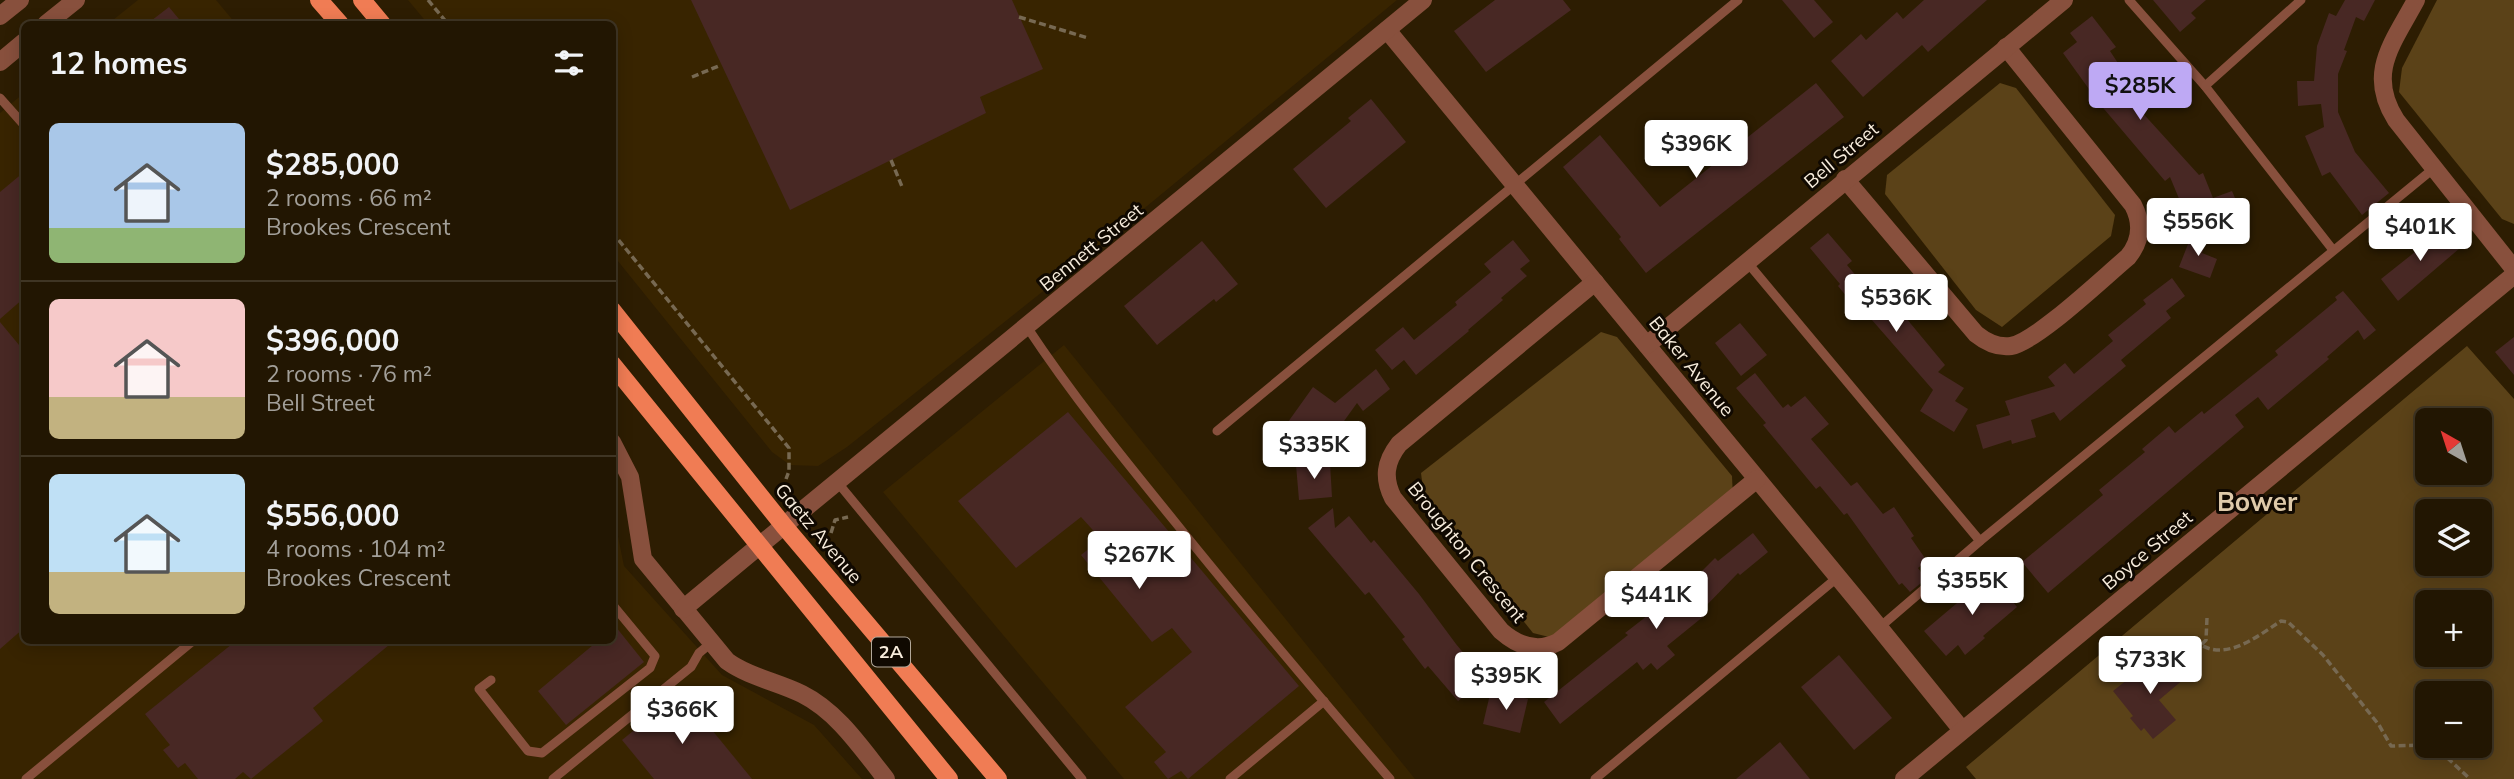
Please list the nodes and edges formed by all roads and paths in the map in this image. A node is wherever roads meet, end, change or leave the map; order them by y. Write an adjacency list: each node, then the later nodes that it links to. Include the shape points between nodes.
1 (20, 0): 12 (street)
2 (76, 0): 14 (street)
3 (319, 0): 15 (main road)
4 (362, 0): 16 (main road)
5 (428, 0): 17 (path)
6 (1423, 0): 18 (street, Bennett Street)
7 (1738, 0): 31 (lane)
8 (2064, 0): 21 (street, Bell Street)
9 (2129, 0): 25 (lane)
10 (2301, 0): 25 (lane)
11 (2416, 0): 29 (street, via 2386,57 2381,84 2388,108)
12 (0, 16)
13 (1019, 17): 19 (path)
14 (50, 21)
15 (337, 21)
16 (380, 21)
17 (446, 21)
18 (1387, 30): 31 (street, Baker Avenue); 40 (street, Bennett Street)
19 (1088, 38)
20 (21, 44): 22 (street)
21 (2006, 47): 30 (street, Bell Street); 30 (street, via 2133,205 2140,228 2136,247 2128,257 2036,334 2001,346 1976,334)
22 (0, 62)
23 (722, 65): 24 (path)
24 (692, 77)
25 (2205, 86): 34 (lane)
26 (0, 97): 27 (lane)
27 (21, 122)
28 (891, 160): 32 (path)
29 (2433, 169): 34 (lane); 36 (street)
30 (1845, 179): 35 (street, Bell Street)
31 (1515, 185): 38 (street, Baker Avenue); 43 (lane)
32 (903, 188)
33 (616, 237): 45 (path, via 789,448)
34 (2333, 250): 51 (lane)
35 (1746, 262): 41 (street, Bell Street); 51 (lane)
36 (2514, 269)
37 (2514, 275): 62 (street, Boyce Street)
38 (1595, 282): 41 (street, Baker Avenue); 46 (street, Broughton Crescent, via 1399,444 1387,462 1387,486 1393,498 1501,631 1534,648 1558,642)
39 (616, 315): 49 (main road, Gaetz Avenue / 2A)
40 (1027, 327): 47 (street, Bennett Street); 61 (lane, via 1062,380)
41 (1647, 345): 46 (street, Baker Avenue)
42 (616, 369): 52 (main road, 2A)
43 (1217, 431)
44 (616, 450): 55 (street, via 630,477 643,559)
45 (786, 479)
46 (1758, 479): 53 (street, Baker Avenue)
47 (838, 482): 49 (street, Bennett Street); 70 (lane)
48 (848, 517): 50 (path, via 835,520)
49 (784, 526): 52 (street, Bennett Street); 69 (main road, Gaetz Avenue / 2A)
50 (831, 533)
51 (1980, 541): 57 (lane)
52 (759, 547): 55 (street); 68 (main road, 2A)
53 (1838, 577): 57 (street, Baker Avenue); 73 (lane)
54 (616, 609): 60 (lane, via 655,656 650,668 542,753 528,751 479,689)
55 (683, 609): 58 (street)
56 (2207, 618): 63 (path, via 2202,645 2219,651 2256,639 2281,621 2288,622 2323,655 2391,746)
57 (1880, 627): 62 (street, Baker Avenue)
58 (710, 643): 66 (lane, via 691,667); 67 (street, via 732,665 821,704)
59 (189, 644): 65 (lane)
60 (491, 680)
61 (1324, 701): 71 (lane); 72 (lane)
62 (1962, 730): 74 (street, Boyce Street)
63 (2415, 745)
64 (2448, 758): 75 (path)
65 (26, 779)
66 (553, 779)
67 (886, 779)
68 (949, 779)
69 (998, 779)
70 (1082, 779)
71 (1230, 779)
72 (1390, 779)
73 (1595, 779)
74 (1904, 779)
75 (2470, 779)

